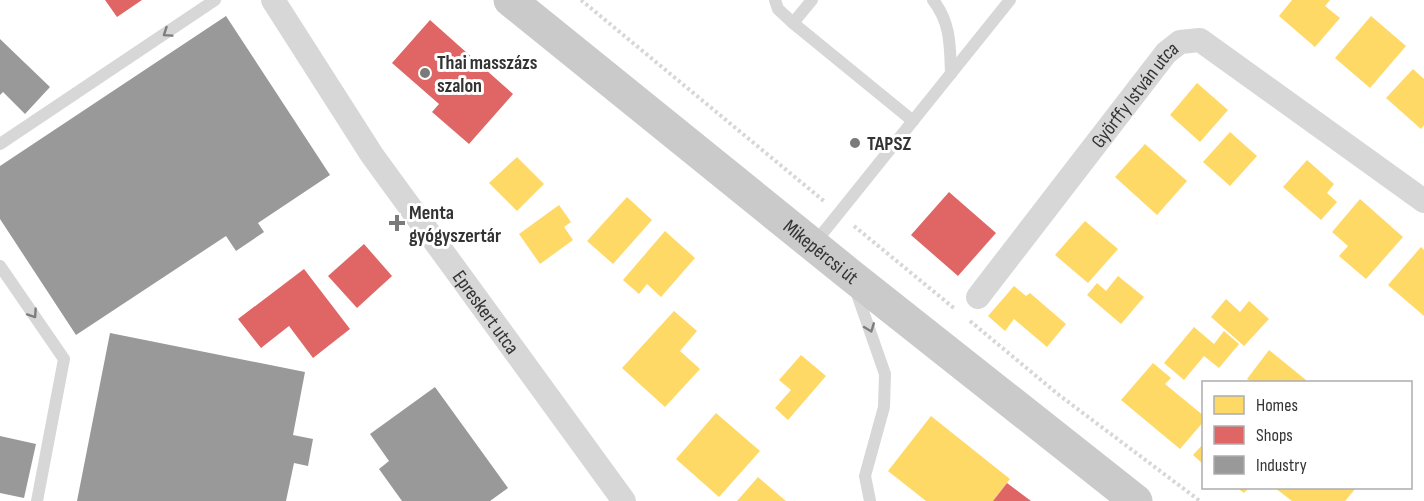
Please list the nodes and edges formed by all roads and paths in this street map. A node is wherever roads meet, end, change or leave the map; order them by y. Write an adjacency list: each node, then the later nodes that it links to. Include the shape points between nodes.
1 (215, 0): 12 (lane, one-way to 12)
2 (273, 0): 21 (street, Epreskert utca, via 372,155)
3 (510, 0): 15 (main road, Mikepércsi út)
4 (581, 0): 14 (path)
5 (775, 0): 9 (lane, via 778,9)
6 (812, 0): 9 (lane)
7 (933, 0): 10 (lane, via 942,12 950,42)
8 (1011, 0): 10 (lane)
9 (793, 23): 11 (lane)
10 (951, 74): 11 (lane)
11 (914, 121): 14 (lane)
12 (0, 144)
13 (1424, 201): 18 (street, Györffy István utca, via 1200,40 1180,42 1166,53)
14 (839, 213): 15 (lane); 24 (path, via 1059,395)
15 (813, 244): 17 (main road, Mikepércsi út)
16 (0, 266): 20 (lane, one-way to 20, via 64,359)
17 (849, 273): 19 (main road, Mikepércsi út); 22 (lane, one-way to 22, via 885,374 884,407 865,476)
18 (978, 297)
19 (1109, 490): 23 (main road, Mikepércsi út)
20 (37, 501)
21 (624, 501)
22 (870, 501)
23 (1136, 501)
24 (1200, 501)

